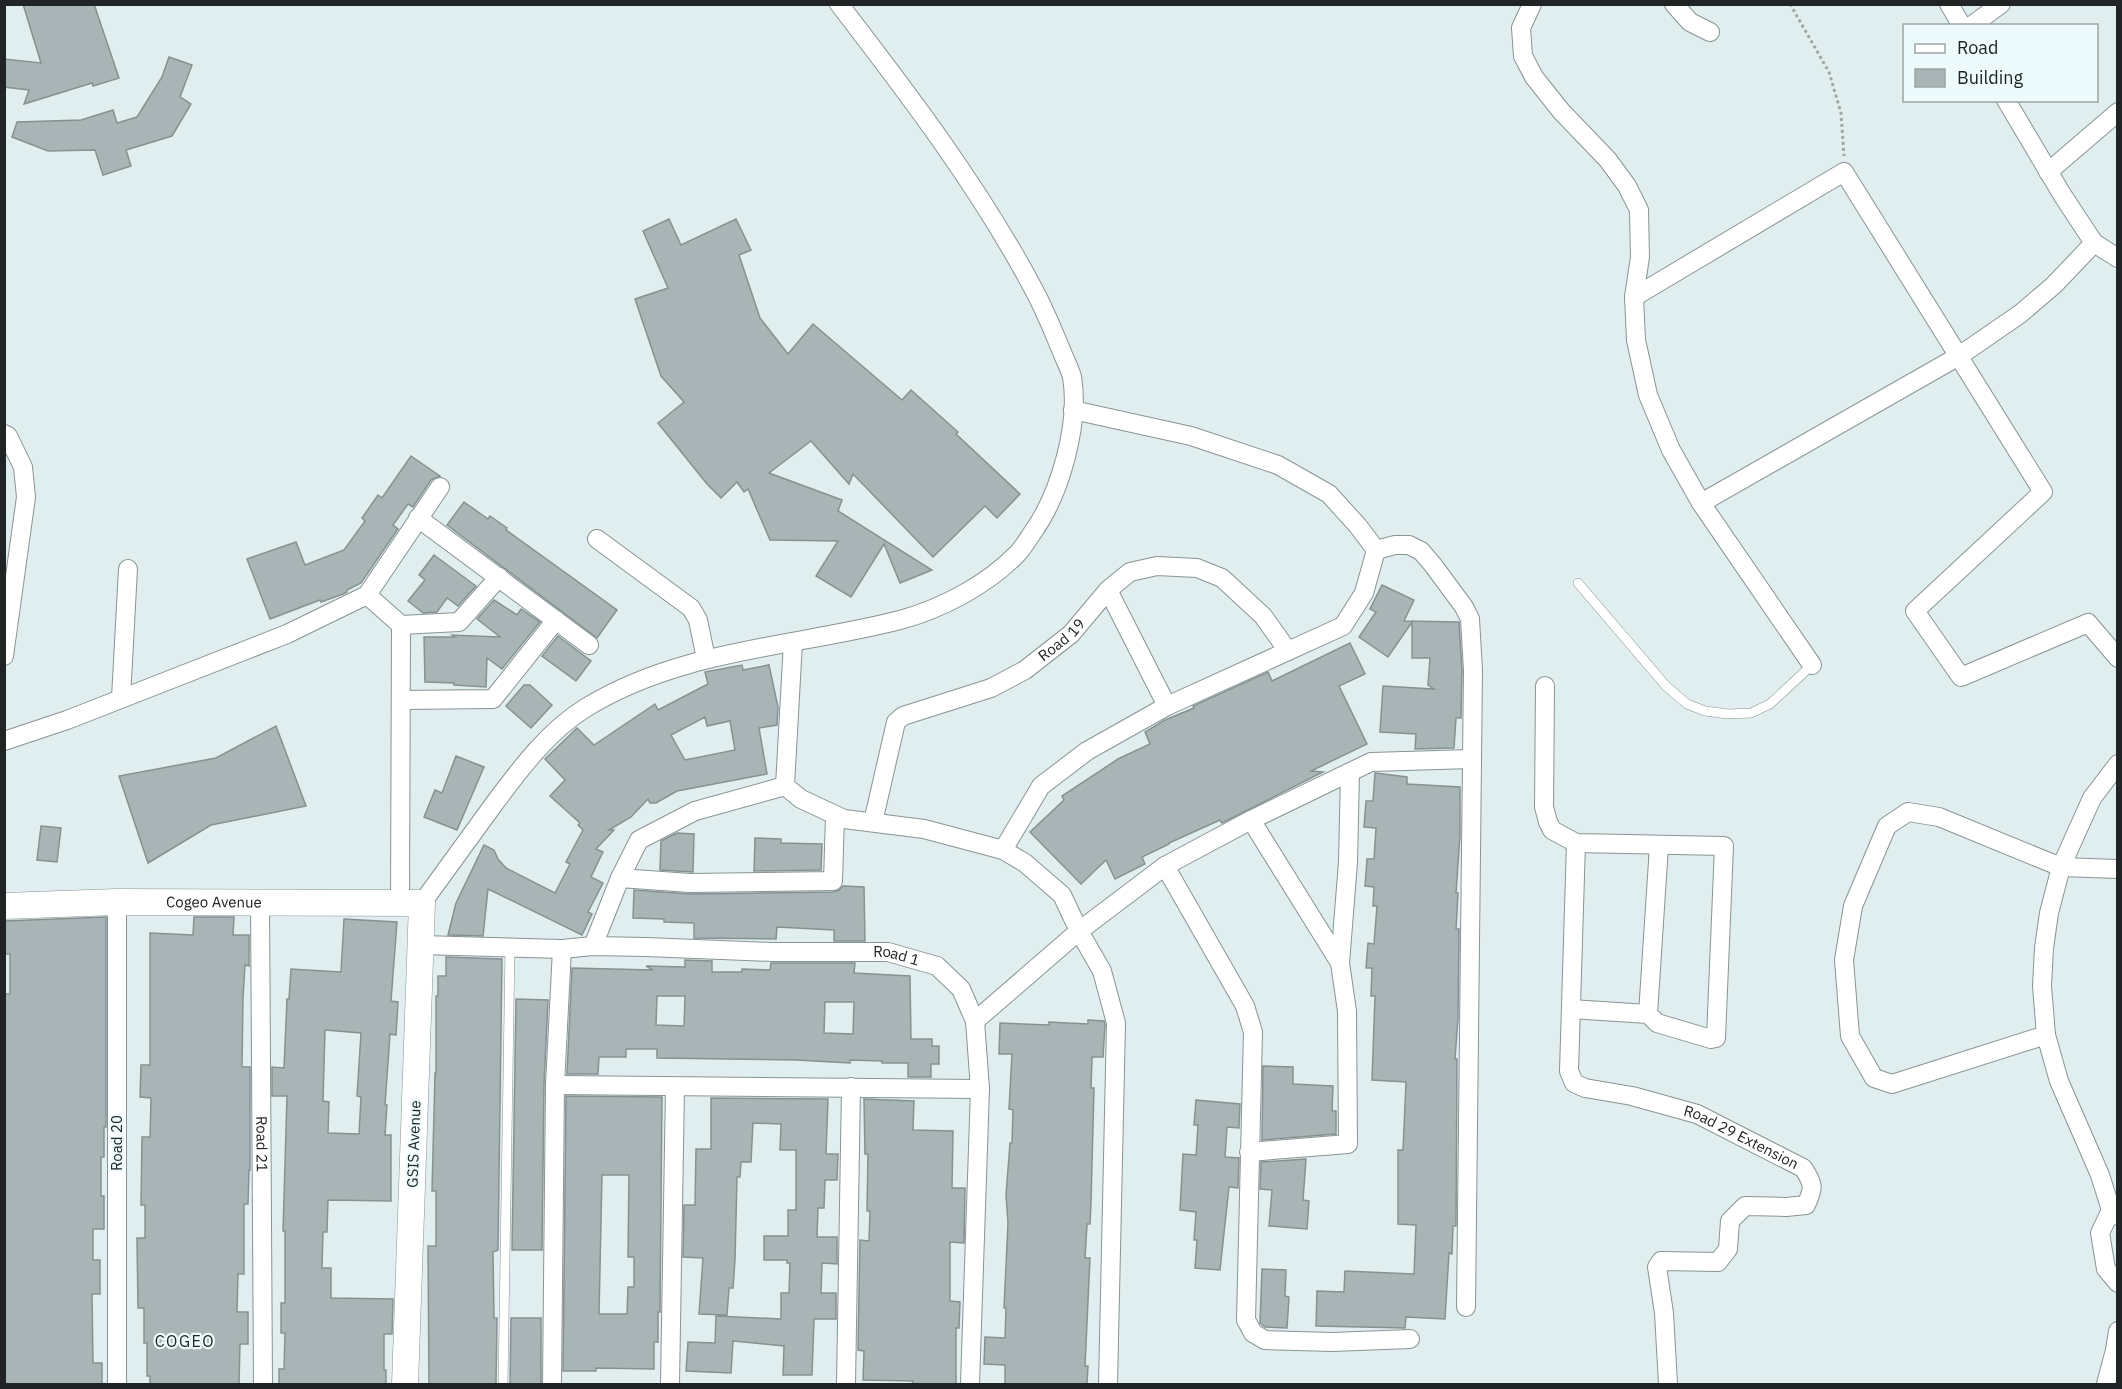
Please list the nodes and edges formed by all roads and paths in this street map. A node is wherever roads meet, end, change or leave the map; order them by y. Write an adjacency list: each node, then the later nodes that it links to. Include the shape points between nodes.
1 (839, 4): 18 (street, via 901,84 1014,252 1047,314 1072,376)
2 (1532, 4): 16 (street, via 1521,28 1522,56 1561,111 1608,160 1639,210 1640,257)
3 (1674, 4): 9 (street, via 1690,22)
4 (1790, 4): 12 (path, via 1829,72 1840,113)
5 (1949, 4): 7 (street)
6 (2001, 4): 8 (street)
7 (1961, 24)
8 (1974, 24)
9 (1710, 32)
10 (2007, 102): 13 (street)
11 (2118, 112): 13 (street)
12 (1844, 172): 16 (street); 17 (street)
13 (2048, 172): 14 (street)
14 (2094, 243): 15 (street); 17 (street, via 2020,314)
15 (2118, 258)
16 (1634, 297): 21 (street, via 1636,340 1648,395 1671,450)
17 (1959, 356): 21 (street); 36 (street, via 2043,492 1915,612 1961,677 2088,623)
18 (1073, 410): 24 (street, via 1191,436 1278,465 1329,494); 32 (street, via 1058,487 1043,518 1010,560 987,579 948,601 901,619)
19 (4, 434): 35 (street, via 23,467 26,497)
20 (440, 487): 22 (street)
21 (1701, 503): 38 (street)
22 (418, 518): 26 (street); 29 (street)
23 (597, 538): 37 (street, via 691,608 698,620)
24 (1376, 550): 34 (street, via 1364,592 1343,626); 44 (street, via 1409,545 1421,551 1470,619)
25 (128, 569): 40 (street)
26 (499, 578): 30 (street); 31 (street, via 459,622)
27 (1578, 583): 38 (lane, via 1666,686 1687,704 1705,711 1751,713 1770,704)
28 (1108, 590): 34 (street, Road 19, via 1130,572 1157,566 1197,568 1222,578 1263,616); 42 (street); 50 (street, Road 19, via 1071,634 1024,670 991,688 903,716 896,722)
29 (367, 595): 31 (street); 40 (street, via 287,634)
30 (556, 620): 33 (street); 41 (street, via 493,699)
31 (401, 625): 41 (street)
32 (793, 642): 37 (street); 47 (street)
33 (590, 645)
34 (1288, 651): 42 (street)
35 (4, 656)
36 (2118, 658)
37 (706, 659): 60 (street, via 618,690 556,730)
38 (1812, 665)
39 (1545, 686): 51 (street, via 1544,807 1552,830)
40 (122, 698): 43 (street)
41 (402, 700): 60 (street)
42 (1167, 706): 53 (street, via 1087,751 1041,786)
43 (4, 741)
44 (1472, 759): 46 (street, via 1378,761); 79 (street)
45 (2118, 764): 55 (street, via 2092,798)
46 (1350, 773): 49 (street); 67 (street)
47 (785, 786): 48 (street); 57 (street, via 695,811 639,840)
48 (835, 816): 50 (street); 57 (street, via 833,881 690,884)
49 (1251, 820): 54 (street); 67 (street)
50 (873, 822): 53 (street, via 924,829)
51 (1576, 843): 52 (street); 68 (street, Road 29 Extension)
52 (1659, 846): 69 (street); 69 (street, via 1725,846 1716,1038 1657,1023)
53 (1003, 850): 62 (street, via 1025,863 1062,895)
54 (1164, 866): 62 (street); 76 (street, via 1245,1006 1253,1032)
55 (2061, 867): 56 (street); 71 (street, via 2044,948); 71 (street, via 1939,816 1908,812 1887,826 1852,906 1844,960 1850,1036 1874,1078 1892,1084)
56 (2118, 869)
57 (620, 878): 64 (street)
58 (117, 902): 59 (street, Cogeo Avenue); 61 (street, Cogeo Avenue); 82 (street, Road 20)
59 (260, 902): 60 (street, Cogeo Avenue); 83 (street, Road 21)
60 (411, 903): 63 (street, GSIS Avenue)
61 (4, 906)
62 (1079, 931): 70 (street); 91 (street, via 1102,971 1116,1023)
63 (421, 945): 65 (street, Road 1); 84 (street, GSIS Avenue)
64 (593, 946): 66 (street, Road 1); 70 (street, Road 1, via 888,952 937,966 962,989)
65 (510, 948): 66 (street, Road 1); 85 (lane)
66 (562, 949): 72 (street)
67 (1340, 963): 76 (street, via 1347,1011 1348,1144)
68 (1571, 1009): 69 (street); 92 (street, Road 29 Extension, via 1569,1071 1574,1083 1697,1114 1803,1168 1811,1179 1813,1190 1806,1206 1745,1206 1730,1221 1728,1249 1718,1262 1661,1261 1657,1267)
69 (1648, 1014)
70 (975, 1021): 75 (street, Road 1)
71 (2046, 1035): 77 (street, via 2059,1081)
72 (555, 1085): 73 (street); 86 (street)
73 (675, 1087): 74 (street); 88 (street)
74 (851, 1087): 75 (street); 89 (street)
75 (981, 1089): 90 (street, Road 1)
76 (1249, 1152): 81 (street, via 1246,1320 1253,1333 1265,1340)
77 (2114, 1213): 78 (street, via 2100,1233 2106,1269)
78 (2118, 1283)
79 (1466, 1307)
80 (2118, 1331): 93 (street)
81 (1410, 1339)
82 (117, 1384)
83 (263, 1384)
84 (405, 1384)
85 (503, 1384)
86 (552, 1384): 87 (street)
87 (562, 1384)
88 (670, 1384)
89 (846, 1384)
90 (970, 1384)
91 (1108, 1384)
92 (1668, 1384)
93 (2106, 1384)

